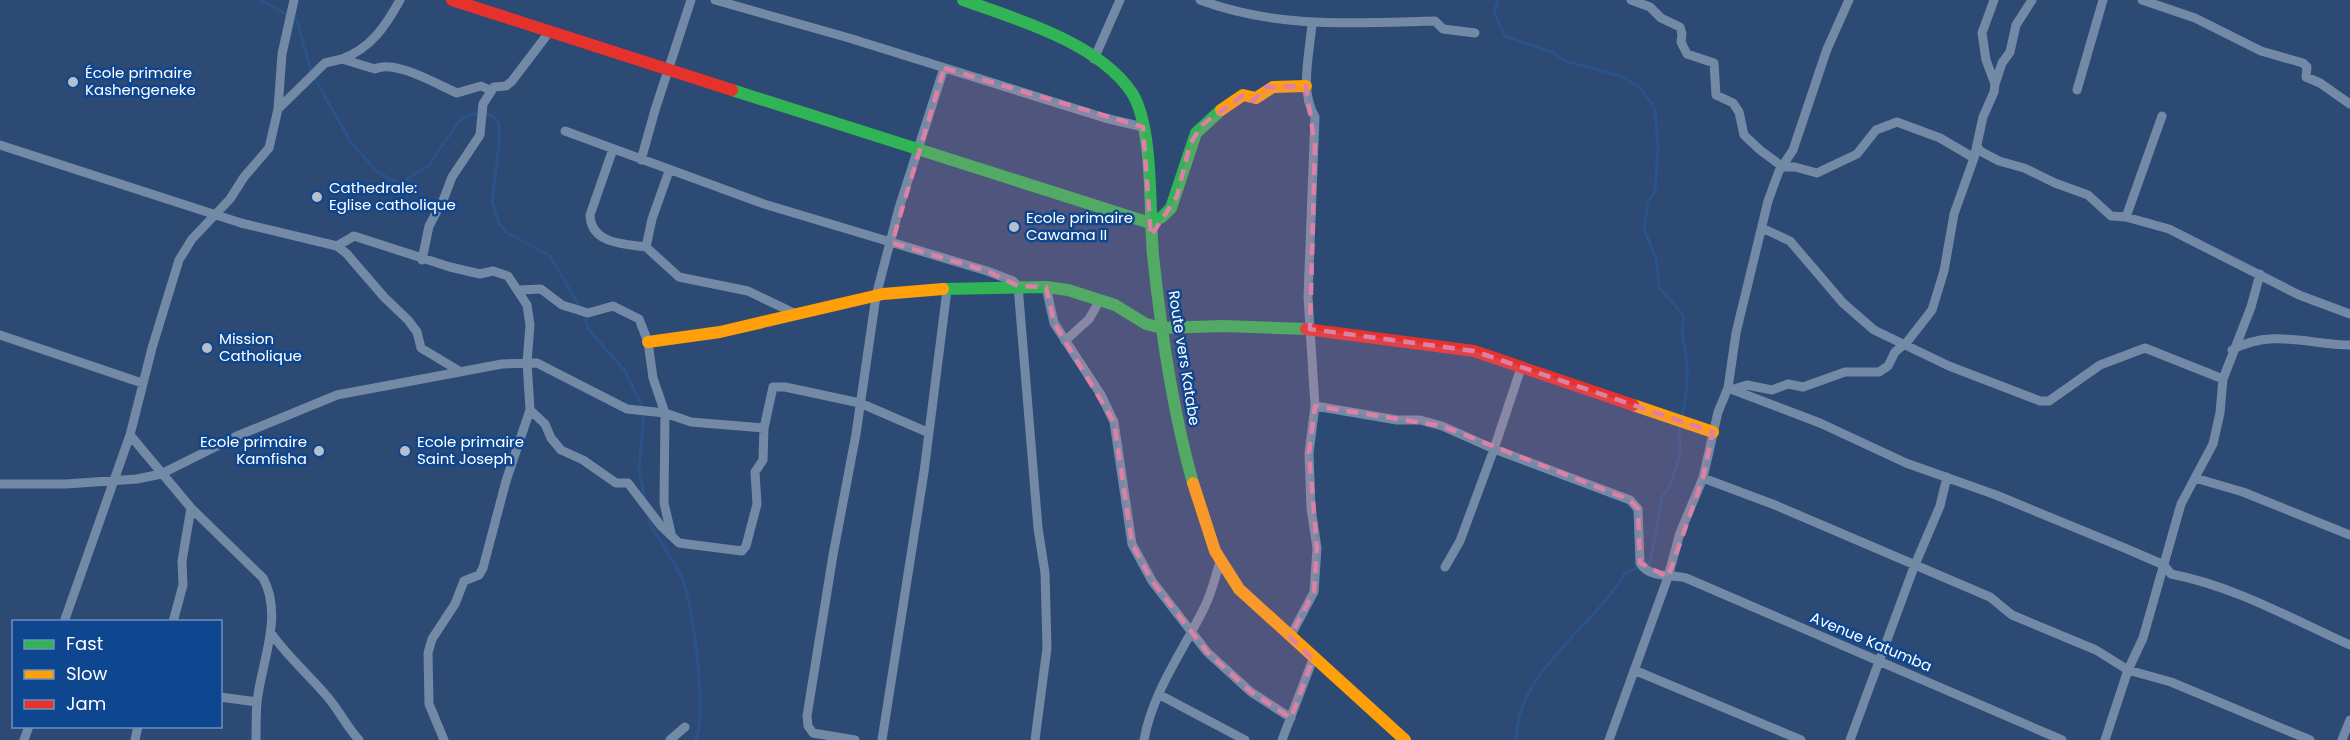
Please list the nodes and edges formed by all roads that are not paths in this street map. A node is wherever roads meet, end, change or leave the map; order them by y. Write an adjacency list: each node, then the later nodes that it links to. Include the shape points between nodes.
1 (294, 0): 27 (street, via 282,54)
2 (400, 0): 18 (street, via 378,36 359,53)
3 (452, 0): 16 (street)
4 (692, 0): 21 (street)
5 (715, 0): 20 (street)
6 (963, 0): 19 (street, Route vers Katabe, via 1059,39)
7 (1120, 0): 19 (street)
8 (1200, 0): 15 (street, via 1239,13)
9 (1631, 0): 37 (street, via 1650,7 1661,18 1680,27 1681,45 1687,54 1714,63 1716,95 1733,103 1747,139)
10 (1850, 0): 37 (street)
11 (1994, 0): 22 (street, via 1982,33)
12 (2032, 0): 22 (street, via 2016,25 2010,52)
13 (2103, 0): 25 (street)
14 (2142, 0): 26 (street, via 2195,18 2261,51 2303,63 2307,67 2306,77)
15 (1312, 23): 17 (street, via 1436,21 1443,29); 23 (street)
16 (550, 31): 21 (street); 24 (street, via 512,81)
17 (1475, 33)
18 (342, 59): 24 (street, via 375,69 404,71 457,93 482,86); 27 (street, via 318,67)
19 (1094, 59): 29 (street, Route vers Katabe, via 1113,72 1133,95)
20 (944, 68): 29 (street); 34 (street)
21 (667, 70): 34 (street); 36 (street)
22 (1995, 84): 32 (street)
23 (1306, 87): 41 (street, via 1272,86 1256,98 1243,95 1202,125 1190,144 1178,196 1161,219); 57 (street, via 1308,106 1315,117 1316,146 1310,201)
24 (490, 90): 46 (street, via 481,113 480,135 452,177 427,232)
25 (2077, 90)
26 (2350, 104)
27 (278, 109): 39 (street, via 269,148)
28 (2162, 116): 40 (street)
29 (1143, 127): 41 (street, Route vers Katabe)
30 (565, 131): 33 (street)
31 (0, 144): 39 (street)
32 (1977, 146): 35 (street); 40 (street, via 1999,161 2088,195 2111,216)
33 (613, 148): 36 (street); 45 (street, via 590,223 597,235)
34 (919, 148): 41 (street); 43 (street)
35 (1974, 158): 37 (street, via 1940,138 1897,122 1870,135 1857,154 1821,172); 61 (street, via 1954,214 1932,310)
36 (641, 160): 38 (street)
37 (1783, 167): 42 (street)
38 (669, 171): 43 (street); 45 (street)
39 (214, 215): 44 (street); 68 (street, via 179,260)
40 (2126, 217): 47 (street, via 2169,229)
41 (1150, 223): 56 (street, Route vers Katabe)
42 (1762, 228): 61 (street, via 1790,241 1863,323); 69 (street, via 1735,339)
43 (892, 243): 48 (street, via 987,271); 52 (street)
44 (337, 246): 46 (street, via 354,237); 66 (street, via 408,320 417,332 421,348)
45 (646, 247): 54 (street, via 679,277 748,291)
46 (422, 260): 50 (street, via 472,273 493,271 508,276)
47 (2260, 274): 55 (street, via 2299,295); 63 (street)
48 (1018, 286): 49 (street); 51 (street); 115 (street, via 1045,573 1047,648)
49 (1046, 287): 53 (street); 59 (street, via 1051,315)
50 (519, 290): 60 (street, via 542,289 562,305 588,313 609,306 628,312 639,319); 64 (street, via 528,311)
51 (947, 290): 52 (street); 75 (street)
52 (876, 296): 54 (street); 70 (street)
53 (1100, 300): 56 (street); 59 (street, via 1089,319)
54 (794, 313): 60 (street, via 712,333)
55 (2350, 314)
56 (1162, 328): 57 (street); 88 (street, Route vers Katabe, via 1182,441 1209,537)
57 (1310, 329): 65 (street, via 1453,347); 71 (street)
58 (0, 335): 68 (street)
59 (1065, 341): 96 (street, via 1114,422 1132,544 1152,581)
60 (648, 342): 73 (street, via 652,378)
61 (1904, 345): 67 (street, via 2042,401 2049,401 2104,363 2145,348); 69 (street, via 1879,372 1845,372 1803,387 1788,384 1772,390 1747,385)
62 (2350, 345): 63 (street, via 2284,338 2253,342)
63 (2232, 350): 67 (street)
64 (527, 362): 66 (street); 72 (street); 73 (street, via 563,374 627,409)
65 (1521, 368): 76 (street); 78 (street)
66 (461, 372): 79 (street, via 337,395 237,436)
67 (2223, 379): 82 (street, via 2213,444)
68 (142, 383): 77 (street)
69 (1731, 389): 76 (street); 80 (street)
70 (860, 403): 74 (street, via 775,386); 75 (street); 113 (street, via 807,723 813,734)
71 (1316, 406): 78 (street, via 1426,422); 97 (street, via 1309,453 1317,548 1314,592)
72 (530, 410): 86 (street, via 545,424 561,450 616,483 628,483 661,526); 111 (street, via 483,568 479,575 464,581 428,653 429,704)
73 (665, 413): 74 (street, via 691,422); 86 (street, via 664,503)
74 (764, 428): 86 (street, via 763,460 754,480 757,504 744,551 679,543)
75 (927, 432): 114 (street)
76 (1713, 432): 81 (street)
77 (130, 435): 79 (street); 83 (street)
78 (1494, 449): 90 (street, via 1455,553); 92 (street, Avenue Katumba, via 1630,500 1638,508 1640,563 1643,568)
79 (161, 474): 83 (street); 85 (street)
80 (1947, 477): 89 (street); 91 (street, via 1940,506)
81 (1703, 478): 91 (street, via 1775,505); 92 (street, via 1680,533)
82 (2195, 478): 87 (street, via 2243,492); 89 (street, via 2181,504)
83 (114, 480): 84 (street); 93 (street)
84 (0, 484)
85 (191, 508): 94 (street, via 182,561 183,585); 95 (street, via 263,578 270,601)
86 (671, 533)
87 (2350, 535)
88 (1220, 562): 96 (street, via 1210,595); 97 (street, Route vers Katabe, via 1246,598)
89 (2164, 565): 98 (street, via 2171,574 2204,581 2242,596); 102 (street, via 2143,638)
90 (1445, 567)
91 (1914, 567): 100 (street); 102 (street, via 1990,597 2012,615 2096,650)
92 (1668, 577): 100 (street, Avenue Katumba, via 1686,578); 101 (street)
93 (64, 620)
94 (173, 620)
95 (271, 633): 105 (street); 110 (street, via 327,696)
96 (1191, 634): 103 (street, via 1171,666); 106 (street, via 1251,692)
97 (1290, 637): 99 (street, Route vers Katabe)
98 (2350, 645)
99 (1313, 659): 106 (street); 119 (street, Route vers Katabe)
100 (1880, 662): 122 (street); 123 (street, Avenue Katumba)
101 (1634, 670): 120 (street); 121 (street)
102 (2128, 670): 124 (street); 125 (street, via 2171,682)
103 (1160, 695): 116 (street); 117 (street)
104 (222, 697): 105 (street)
105 (257, 702): 109 (street)
106 (1291, 718): 118 (street)
107 (2350, 720): 126 (street)
108 (685, 727): 112 (street)
109 (256, 740)
110 (359, 740)
111 (444, 740)
112 (670, 740)
113 (855, 740)
114 (882, 740)
115 (1035, 740)
116 (1144, 740)
117 (1245, 740)
118 (1281, 740)
119 (1406, 740)
120 (1609, 740)
121 (1801, 740)
122 (1850, 740)
123 (2062, 740)
124 (2105, 740)
125 (2310, 740)
126 (2342, 740)

